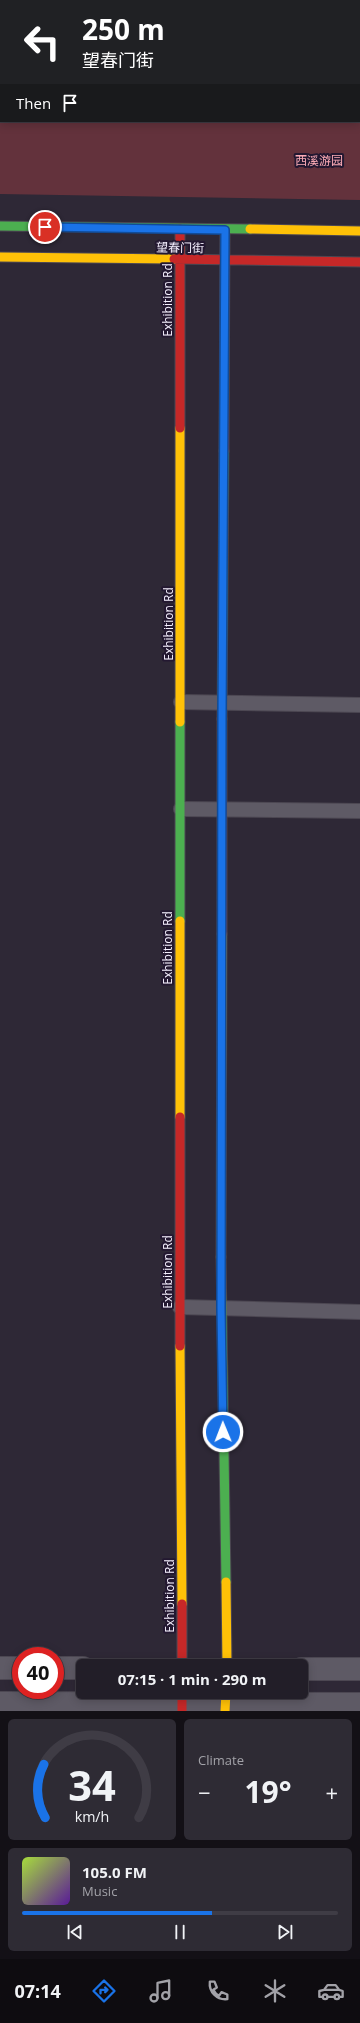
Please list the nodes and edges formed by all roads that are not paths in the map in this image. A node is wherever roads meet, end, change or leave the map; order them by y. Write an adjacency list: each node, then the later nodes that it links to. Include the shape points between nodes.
1 (0, 226): 2 (street, 望春门街)
2 (180, 229): 3 (street, 望春门街); 6 (street, Exhibition Rd)
3 (225, 230): 4 (street, 望春门街); 7 (street)
4 (360, 231)
5 (0, 257): 6 (street, 望春门街)
6 (180, 260): 7 (street, 望春门街); 9 (street, Exhibition Rd)
7 (225, 261): 8 (street, 望春门街); 10 (street)
8 (360, 262)
9 (181, 702): 10 (lane); 12 (street, Exhibition Rd)
10 (222, 702): 11 (lane); 13 (street)
11 (360, 705)
12 (181, 809): 13 (lane); 15 (street, Exhibition Rd)
13 (222, 810): 14 (lane); 16 (street)
14 (360, 811)
15 (180, 1307): 16 (lane); 18 (street, Exhibition Rd)
16 (221, 1308): 17 (lane); 19 (street)
17 (360, 1312)
18 (182, 1659)
19 (227, 1659)
20 (0, 1668): 21 (street)
21 (12, 1668)
22 (64, 1668): 23 (street)
23 (76, 1668)
24 (308, 1669): 25 (street)
25 (360, 1669)
26 (182, 1702): 27 (street); 28 (street)
27 (225, 1702): 29 (street)
28 (0, 1703)
29 (360, 1704)

